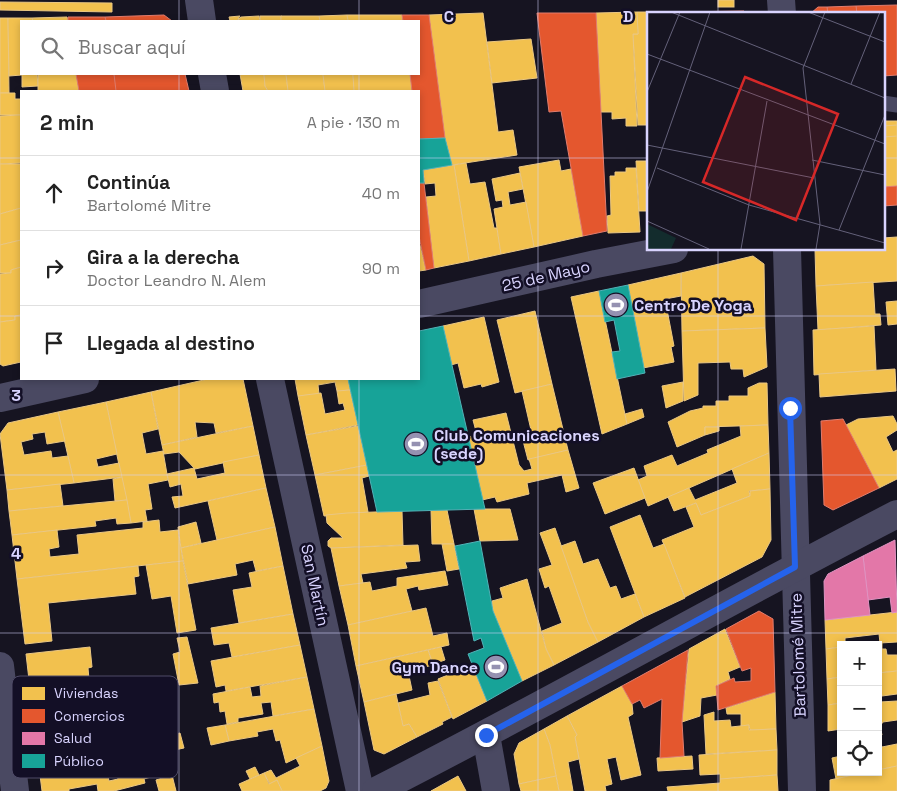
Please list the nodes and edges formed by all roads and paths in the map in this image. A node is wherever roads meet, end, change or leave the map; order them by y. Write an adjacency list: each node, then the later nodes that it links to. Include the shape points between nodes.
1 (198, 0): 2 (street)
2 (202, 20)
3 (212, 75): 4 (street)
4 (215, 90)
5 (884, 103): 6 (lane)
6 (897, 105)
7 (669, 250): 9 (street, 25 de Mayo)
8 (787, 250): 14 (street, Bartolomé Mitre)
9 (420, 304)
10 (81, 380): 12 (street)
11 (270, 380): 20 (street, San Martín)
12 (0, 398)
13 (897, 514): 14 (street)
14 (795, 567): 16 (street); 23 (street, Bartolomé Mitre)
15 (0, 666): 17 (street)
16 (486, 735): 21 (street); 22 (street)
17 (12, 766)
18 (13, 778): 19 (street)
19 (15, 791)
20 (360, 791)
21 (376, 791)
22 (496, 791)
23 (802, 791)

